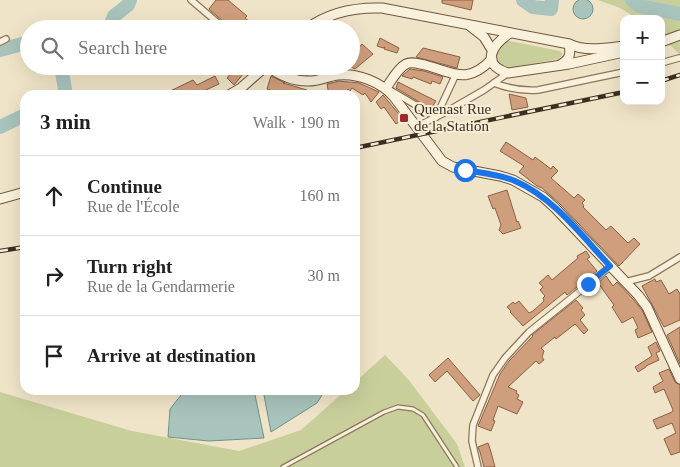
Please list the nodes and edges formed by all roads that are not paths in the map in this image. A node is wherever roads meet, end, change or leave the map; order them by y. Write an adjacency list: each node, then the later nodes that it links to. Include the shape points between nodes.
1 (191, 0): 2 (street)
2 (214, 20)
3 (320, 20): 4 (street, via 338,12 369,7)
4 (468, 25): 5 (street); 11 (street, via 484,37)
5 (510, 33): 8 (street); 11 (street, via 499,40)
6 (679, 35): 7 (street)
7 (665, 39)
8 (569, 44): 9 (street, via 594,48); 14 (street, via 570,56)
9 (620, 46)
10 (620, 53): 14 (street)
11 (492, 55): 15 (street, via 498,69); 17 (street, via 474,74)
12 (679, 58): 13 (street)
13 (665, 62)
14 (560, 65): 15 (street)
15 (508, 73): 22 (street)
16 (620, 73): 22 (street, via 538,90 524,91)
17 (456, 74): 23 (street, via 408,63); 25 (street)
18 (256, 75): 24 (street)
19 (282, 75): 20 (street, via 307,82)
20 (339, 75)
21 (339, 75): 23 (street, via 371,81)
22 (494, 83): 25 (street)
23 (386, 88): 25 (street); 26 (street)
24 (237, 90)
25 (436, 117): 26 (street)
26 (416, 127): 30 (street, via 442,161 453,168 513,180 543,197)
27 (20, 193): 28 (street)
28 (0, 199)
29 (680, 257): 31 (street, via 649,276)
30 (610, 266): 31 (street); 35 (street, via 529,332 493,375 472,426)
31 (626, 282): 32 (street, via 653,318)
32 (680, 379)
33 (283, 467): 34 (lane, via 398,407 423,415)
34 (457, 467)
35 (478, 467)

